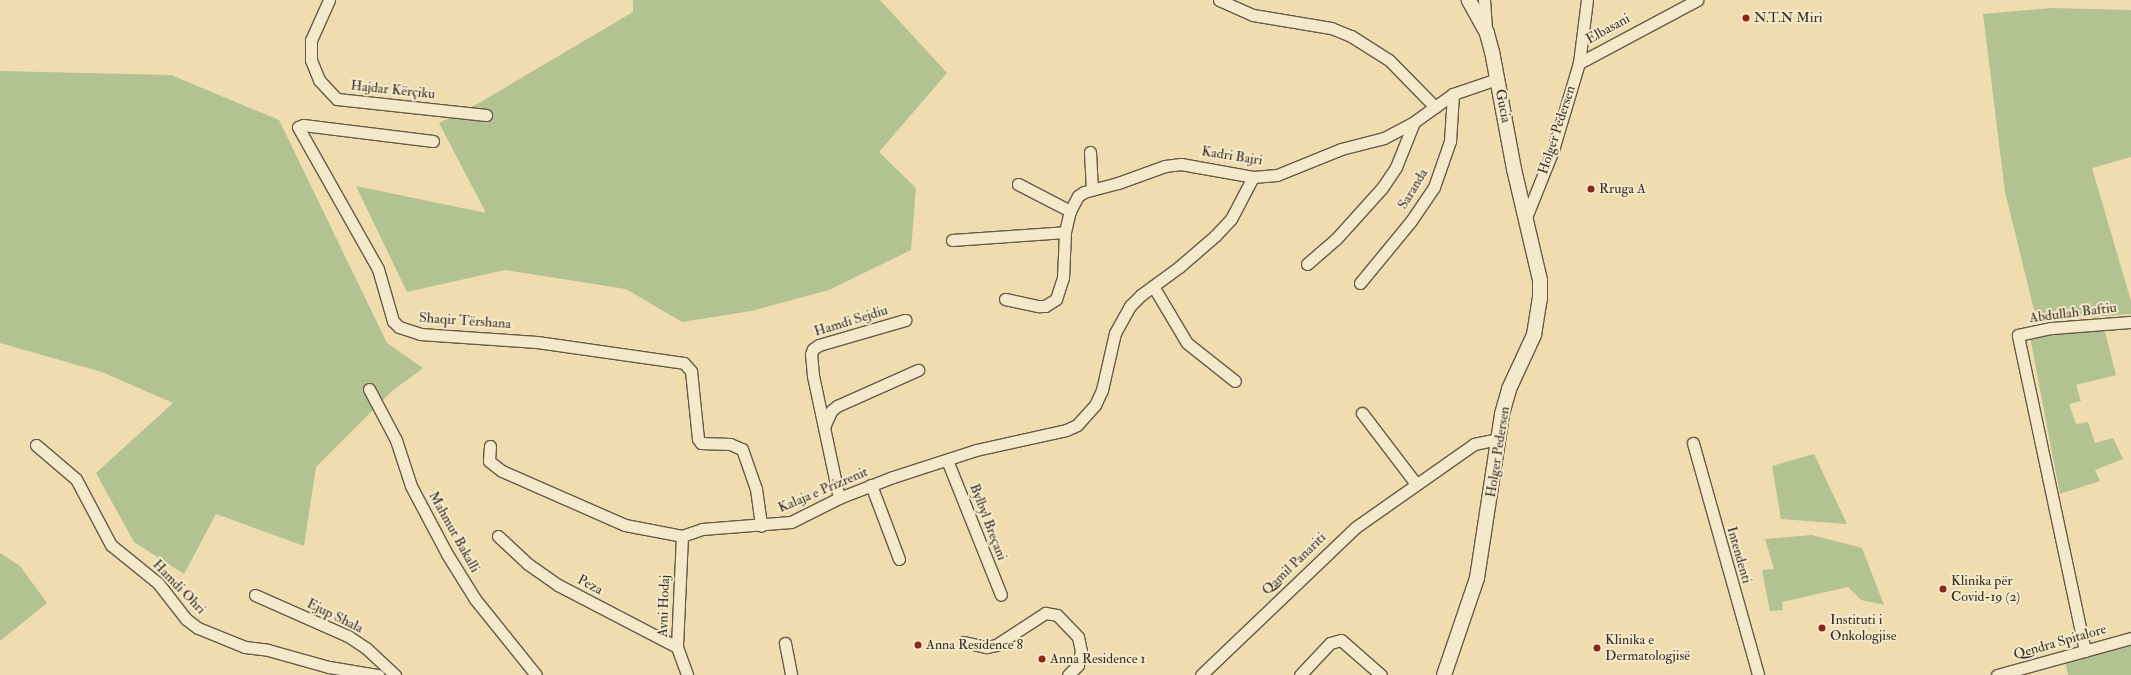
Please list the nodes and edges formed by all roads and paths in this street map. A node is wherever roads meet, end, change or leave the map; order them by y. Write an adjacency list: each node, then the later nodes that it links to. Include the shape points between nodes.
1 (329, 0): 12 (street, Hajdar Kërçiku, via 311,40 311,60 319,80 337,99)
2 (1219, 0): 11 (street, via 1252,15 1330,28 1351,36 1389,60)
3 (1469, 0): 7 (street, Gucia)
4 (1484, 0): 7 (street)
5 (1587, 0): 8 (street, Holger Pedersen)
6 (1696, 1): 8 (street, Elbasani)
7 (1487, 33): 9 (street, Gucia)
8 (1579, 63): 20 (street, Holger Pedersen, via 1552,150)
9 (1497, 79): 10 (street, Kadri Bajri); 20 (street, Gucia, via 1514,169)
10 (1453, 94): 11 (street, Kadri Bajri); 24 (street, Saranda, via 1450,141 1434,187 1411,221)
11 (1435, 107): 13 (street, Kadri Bajri)
12 (486, 115)
13 (1414, 122): 16 (street, Kadri Bajri, via 1384,138 1341,149 1276,175); 23 (street, via 1396,167 1382,188 1336,239)
14 (432, 141): 42 (street, Shaqir Tërshana, via 303,125 298,127 378,269 394,321 399,327 420,334 537,342 684,363 691,371 696,434 701,443 730,444 742,449 756,489)
15 (1090, 152): 18 (street)
16 (1253, 178): 18 (street, Kadri Bajri, via 1181,164 1165,166 1118,183); 25 (street, Kalaja e Prizrenit, via 1231,219 1215,236)
17 (1018, 184): 19 (street)
18 (1092, 189): 19 (street, Kadri Bajri, via 1078,196)
19 (1070, 211): 21 (street, Kadri Bajri)
20 (1527, 215): 34 (street, Holger Pedersen, via 1540,280 1540,299 1534,335 1509,389)
21 (1065, 232): 22 (street); 26 (street, Kadri Bajri, via 1064,278 1056,299 1051,304 1039,306)
22 (952, 240)
23 (1307, 264)
24 (1360, 283)
25 (1153, 286): 30 (street, via 1187,343); 38 (street, Kalaja e Prizrenit, via 1141,295 1122,318 1110,349 1102,390 1095,405 1077,425 1054,434 1003,443)
26 (1005, 299)
27 (905, 320): 33 (street, Hamdi Sejdiu, via 832,340 813,348 810,361)
28 (2131, 322): 52 (street, Abdullah Baftiu, via 2051,328 2018,335)
29 (918, 370): 33 (street, via 837,406 831,411)
30 (1235, 381)
31 (369, 389): 55 (street, Mahmut Bakalli, via 396,440 411,486 447,554 475,599)
32 (1362, 413): 39 (street)
33 (824, 426): 41 (street, Hamdi Sejdiu)
34 (1498, 439): 39 (street, Qamil Panariti, via 1474,444); 62 (street, Holger Pedersen, via 1490,508 1477,578)
35 (1693, 444): 63 (street, Intendenti)
36 (36, 445): 53 (street, Hamdi Ohri, via 76,479 111,545 158,583 186,619 198,628 245,647 268,650 329,667)
37 (490, 446): 44 (street, via 489,461 502,471 626,525)
38 (947, 460): 40 (street, Kalaja e Prizrenit); 47 (street, Bylbyl Breçani)
39 (1416, 484): 59 (street, Qamil Panariti, via 1356,526 1321,557)
40 (871, 486): 41 (street, Kalaja e Prizrenit); 45 (street)
41 (839, 498): 42 (street, Kalaja e Prizrenit, via 790,522)
42 (761, 526): 44 (street, Kalaja e Prizrenit, via 702,529)
43 (498, 536): 51 (street, Peza, via 528,564 558,585)
44 (682, 536): 51 (street, Avni Hodaj)
45 (899, 559)
46 (255, 595): 54 (street, Ejup Shala, via 348,636 366,648)
47 (1001, 595)
48 (2131, 638): 52 (street, Qendra Spitalore)
49 (964, 642): 58 (street, via 986,647 996,645 1045,612 1057,615 1078,637 1081,651 1078,665)
50 (785, 643): 57 (street)
51 (677, 647): 56 (street, Avni Hodaj)
52 (2085, 651): 64 (street, Qendra Spitalore)
53 (378, 675)
54 (395, 675)
55 (536, 675)
56 (687, 675)
57 (791, 675)
58 (1068, 675)
59 (1201, 675)
60 (1300, 675): 61 (street, via 1330,643 1341,640)
61 (1381, 675)
62 (1444, 675)
63 (1758, 675)
64 (1997, 675)

